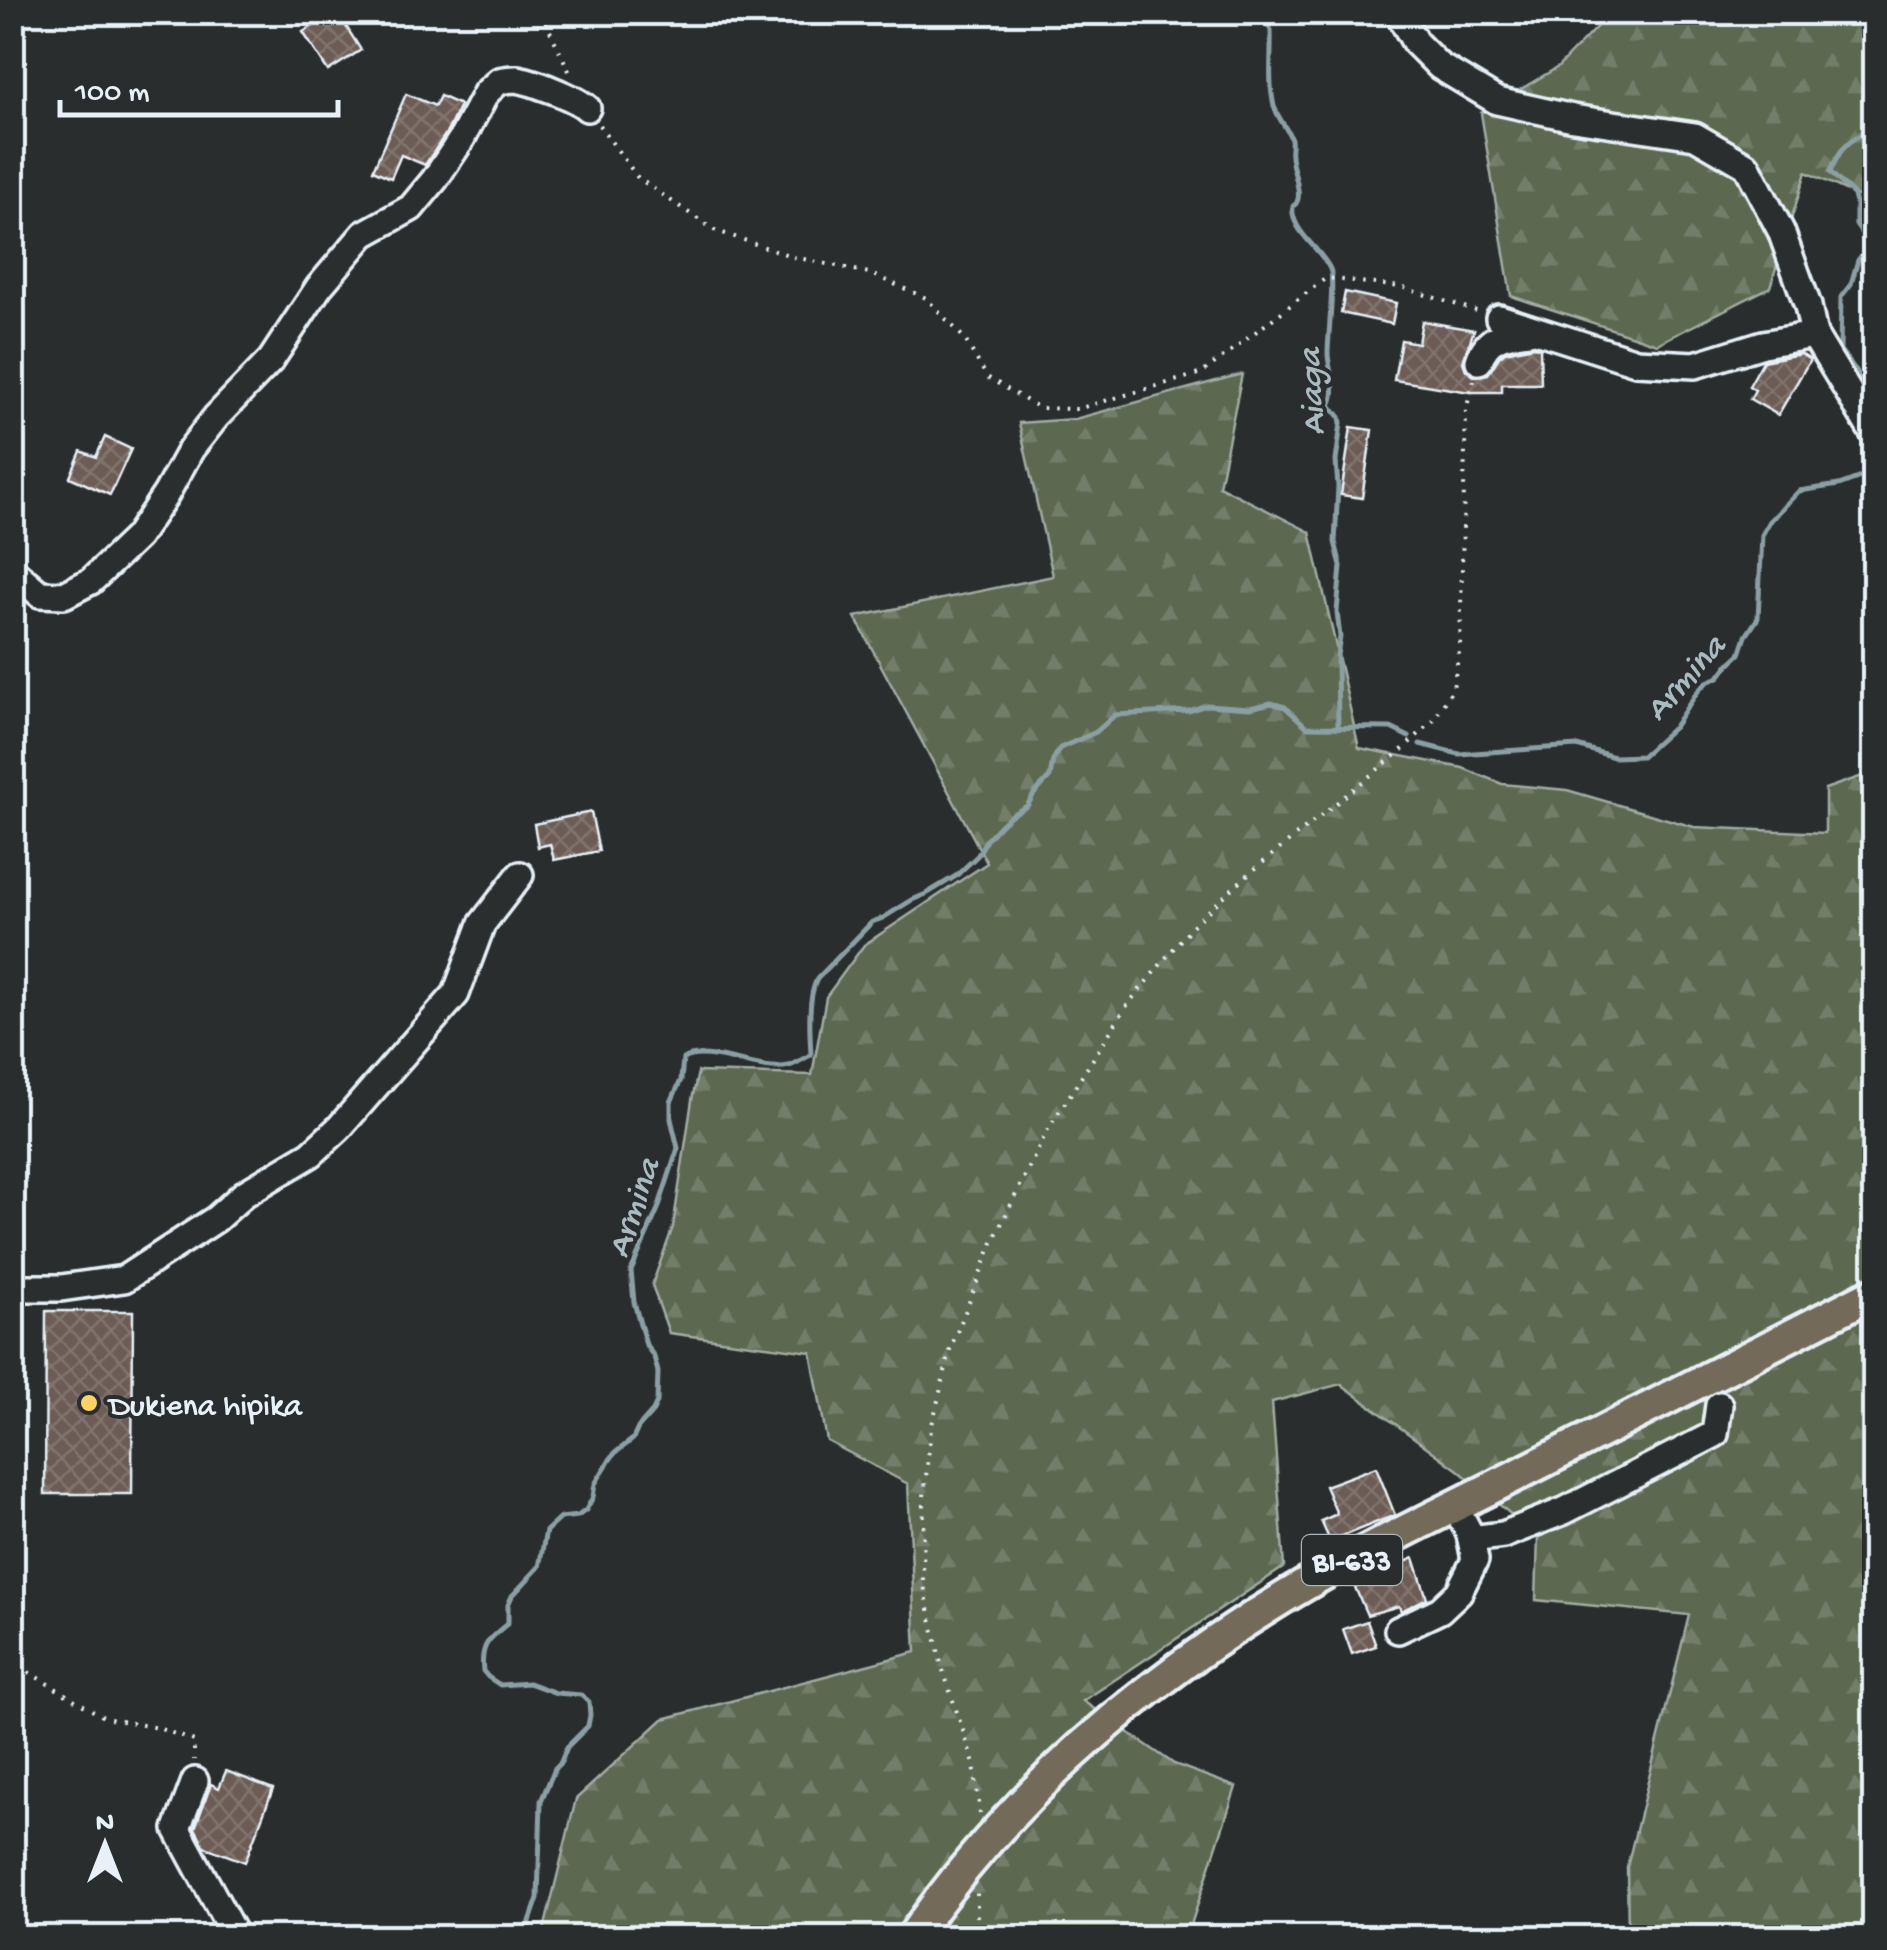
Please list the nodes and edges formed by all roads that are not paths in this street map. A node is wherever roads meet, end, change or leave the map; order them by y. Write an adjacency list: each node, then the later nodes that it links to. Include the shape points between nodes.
1 (1398, 12): 5 (street, via 1439,66 1497,101 1694,136 1746,166 1780,231)
2 (587, 108): 8 (street, via 540,85 499,81 411,208 364,234 318,287 270,360 191,449 137,537 91,581 64,595 40,594)
3 (1499, 318): 4 (street)
4 (1534, 330): 5 (street, via 1636,362 1694,365); 6 (street, via 1498,335)
5 (1814, 335): 7 (street)
6 (1479, 360)
7 (1874, 434)
8 (12, 570)
9 (520, 875): 10 (street, via 482,924 456,994 311,1154 124,1280)
10 (12, 1288)
11 (1874, 1293): 13 (main road, BI-633)
12 (1719, 1405): 14 (street, via 1716,1434 1693,1448 1564,1511 1504,1535)
13 (1455, 1506): 14 (street); 18 (main road, BI-633, via 1317,1578 1148,1689 1024,1800)
14 (1471, 1539): 15 (street, via 1475,1560 1459,1592 1440,1610)
15 (1398, 1630)
16 (196, 1780): 17 (street, via 178,1830)
17 (236, 1938)
18 (912, 1938)

